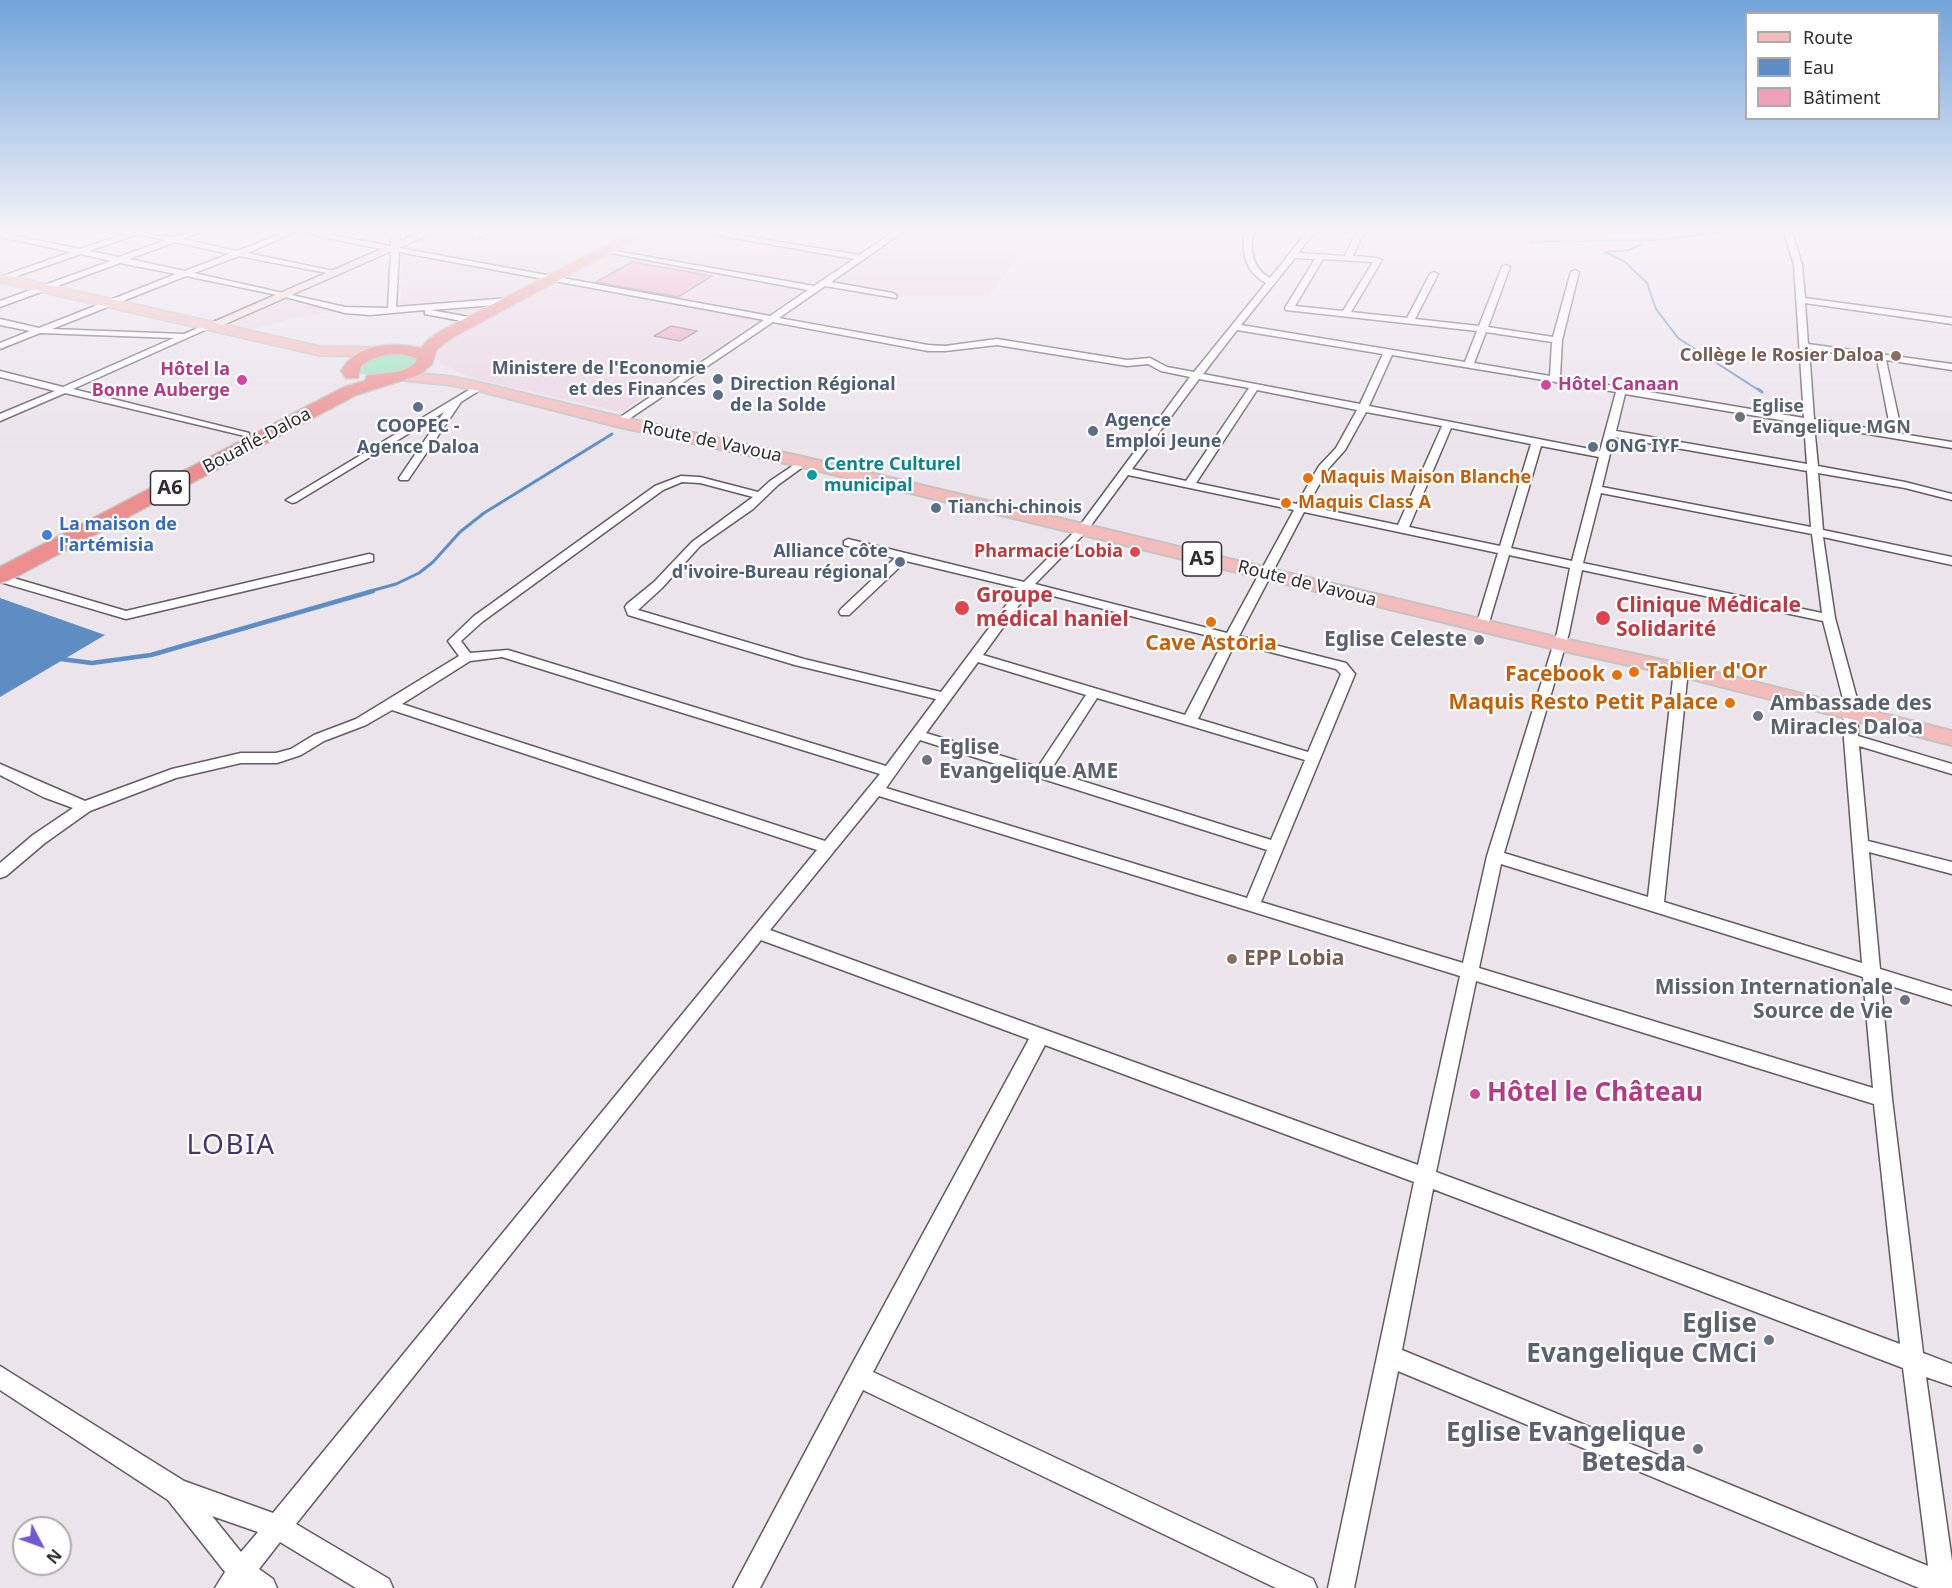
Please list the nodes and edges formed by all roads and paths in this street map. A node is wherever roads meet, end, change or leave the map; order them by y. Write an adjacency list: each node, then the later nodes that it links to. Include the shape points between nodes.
1 (104, 306): 29 (street)
2 (125, 306): 26 (main road)
3 (255, 306): 26 (street)
4 (330, 306): 19 (street)
5 (392, 306): 19 (street)
6 (438, 306): 18 (street)
7 (498, 306): 21 (highway)
8 (699, 306): 22 (street)
9 (788, 306): 22 (street)
10 (1252, 306): 27 (street)
11 (1289, 306): 20 (street)
12 (1351, 306): 20 (street)
13 (1418, 306): 23 (street)
14 (1491, 306): 28 (street)
15 (1566, 306): 32 (street)
16 (1801, 306): 34 (street)
17 (1844, 306): 24 (street)
18 (411, 308): 19 (street); 21 (street)
19 (392, 310)
20 (1346, 315): 23 (street)
21 (468, 319): 30 (highway)
22 (769, 319): 44 (street, via 935,350 997,342 1127,363 1149,361 1164,369); 56 (street)
23 (1410, 321): 28 (street)
24 (1952, 321)
25 (0, 322): 29 (street)
26 (210, 326): 31 (street); 35 (main road)
27 (1236, 327): 37 (street); 44 (street)
28 (1483, 329): 32 (street); 40 (street)
29 (41, 331): 31 (street); 33 (street)
30 (447, 334): 36 (highway, Bouaflé-Daloa); 39 (highway, Bouaflé-Daloa, via 430,345)
31 (187, 336): 51 (street)
32 (1557, 340): 46 (street)
33 (0, 346)
34 (1805, 346): 38 (street); 55 (street)
35 (320, 351): 36 (main road); 42 (main road, via 336,357)
36 (382, 352): 39 (highway, via 407,350); 42 (highway, Bouaflé-Daloa, via 357,360)
37 (1389, 352): 40 (street); 53 (street)
38 (1881, 357): 41 (street); 60 (street)
39 (424, 358): 45 (highway, Bouaflé-Daloa, via 417,369); 47 (main road, A5)
40 (1469, 365): 46 (street)
41 (1952, 367)
42 (351, 371): 45 (highway, via 365,379); 59 (highway, Bouaflé-Daloa / A6, via 339,385)
43 (0, 374): 51 (street)
44 (1196, 376): 48 (street); 66 (street)
45 (394, 378): 47 (main road, A5); 85 (highway, Bouaflé-Daloa / A6, via 350,391)
46 (1555, 379): 50 (street)
47 (452, 381): 49 (main road, Route de Vavoua / A5)
48 (1255, 386): 53 (street); 68 (street)
49 (480, 387): 52 (street); 56 (main road, Route de Vavoua / A5)
50 (1621, 390): 55 (street); 58 (street)
51 (62, 392): 54 (street); 59 (street)
52 (457, 400): 67 (street); 72 (street)
53 (1364, 407): 57 (street); 73 (street, via 1340,450 1323,468)
54 (0, 418)
55 (1809, 421): 60 (street); 65 (street)
56 (620, 422): 64 (main road, Route de Vavoua / A5)
57 (1448, 424): 61 (street); 74 (street)
58 (1610, 433): 63 (street); 65 (street)
59 (245, 435): 82 (highway, Bouaflé-Daloa / A6)
60 (1897, 436): 62 (street)
61 (1537, 442): 63 (street); 78 (street)
62 (1952, 445)
63 (1604, 455): 69 (street)
64 (803, 462): 70 (street); 75 (main road, Route de Vavoua / A5)
65 (1812, 468): 71 (street); 76 (street)
66 (1124, 471): 68 (street); 75 (street)
67 (404, 478)
68 (1189, 485): 73 (street)
69 (1596, 489): 76 (street); 83 (street)
70 (760, 496): 92 (street, via 700,480 681,479 659,488 478,618 454,641); 96 (street, via 696,544 631,607 632,612 800,662)
71 (1952, 497)
72 (292, 500)
73 (1302, 508): 74 (street); 84 (street)
74 (1402, 529): 78 (street)
75 (1082, 530): 84 (main road, Route de Vavoua / A5); 86 (street)
76 (1817, 532): 81 (street); 88 (street)
77 (848, 543): 79 (street)
78 (1504, 550): 83 (street); 89 (street)
79 (904, 556): 86 (street); 87 (street)
80 (369, 558): 85 (street, via 126,615)
81 (1952, 561)
82 (0, 562)
83 (1577, 565): 88 (street); 91 (street)
84 (1264, 573): 89 (main road, Route de Vavoua / A5); 90 (street)
85 (0, 577)
86 (1027, 586): 90 (street); 93 (street)
87 (845, 612)
88 (1829, 618): 98 (street)
89 (1482, 626): 91 (main road, Route de Vavoua / A5)
90 (1229, 639): 99 (street); 103 (street, via 1341,666 1348,674)
91 (1559, 644): 94 (main road, Route de Vavoua / A5); 113 (street)
92 (467, 657): 97 (street); 106 (street, via 503,653)
93 (975, 657): 95 (street); 96 (street)
94 (1681, 670): 98 (main road, Route de Vavoua / A5); 117 (street)
95 (1095, 691): 99 (street); 107 (street)
96 (943, 697): 100 (street)
97 (391, 705): 109 (street, via 296,752 277,758 241,758 172,774); 112 (street)
98 (1851, 714): 101 (main road, Route de Vavoua / A5); 102 (street)
99 (1190, 720): 103 (street)
100 (918, 735): 106 (street); 107 (street)
101 (1952, 738)
102 (1851, 739): 105 (street); 110 (street)
103 (1313, 758): 111 (street)
104 (0, 769): 109 (street, via 48,794)
105 (1952, 769)
106 (890, 772): 108 (street)
107 (1042, 773): 111 (street)
108 (876, 790): 112 (street); 116 (street)
109 (86, 807): 115 (street)
110 (1860, 844): 114 (street); 120 (street)
111 (1277, 847): 116 (street)
112 (828, 848): 118 (street)
113 (1495, 856): 117 (street); 119 (street)
114 (1952, 868)
115 (0, 872)
116 (1252, 905): 119 (street)
117 (1655, 908): 120 (street)
118 (758, 932): 122 (street); 131 (street)
119 (1469, 972): 123 (street); 124 (street)
120 (1872, 974): 121 (street); 123 (street)
121 (1952, 998)
122 (1040, 1037): 124 (street); 128 (street)
123 (1883, 1099): 126 (street)
124 (1425, 1177): 125 (street); 126 (street)
125 (1390, 1356): 133 (street); 138 (street)
126 (1913, 1360): 127 (street); 133 (street)
127 (1952, 1375)
128 (858, 1376): 136 (street); 137 (street)
129 (0, 1377): 130 (street)
130 (177, 1491): 131 (street); 132 (street)
131 (278, 1527): 132 (street); 135 (street)
132 (235, 1580): 134 (street)
133 (1945, 1587)
134 (264, 1588)
135 (380, 1588)
136 (746, 1588)
137 (1304, 1588)
138 (1341, 1588)

